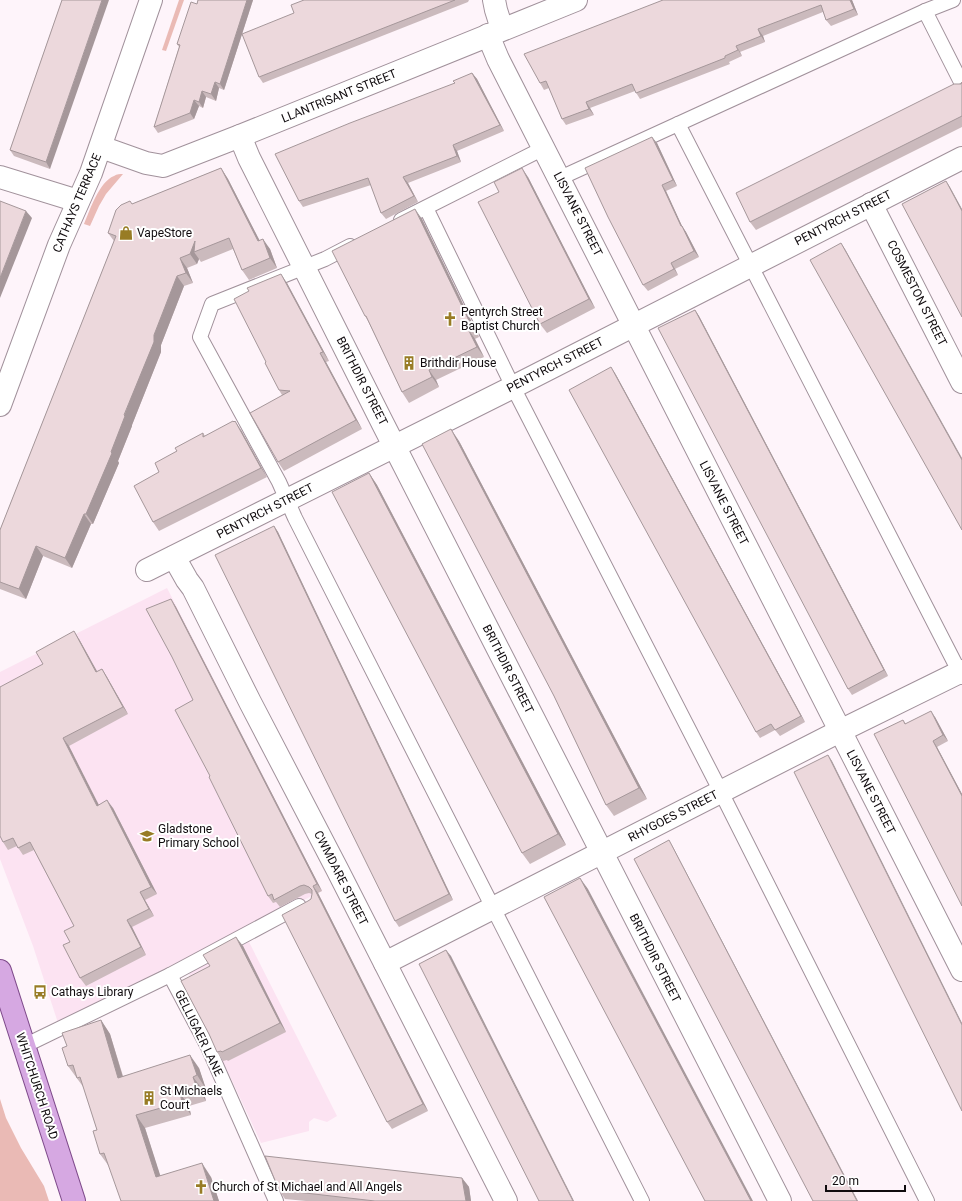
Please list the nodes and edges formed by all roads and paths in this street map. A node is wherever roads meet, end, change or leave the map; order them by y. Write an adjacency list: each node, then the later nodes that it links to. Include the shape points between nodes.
1 (151, 0): 10 (street, CATHAYS TERRACE)
2 (494, 0): 6 (street, LISVANE STREET)
3 (576, 0): 6 (street, LLANTRISANT STREET)
4 (953, 0): 5 (lane)
5 (925, 11): 7 (lane); 8 (lane)
6 (495, 32): 9 (street, LLANTRISANT STREET); 11 (street, LISVANE STREET, via 498,59)
7 (962, 84)
8 (678, 124): 14 (lane); 20 (lane)
9 (240, 136): 10 (street, LLANTRISANT STREET, via 163,166 146,163); 21 (street, BRITHDIR STREET)
10 (101, 147): 15 (street, CATHAYS TERRACE)
11 (544, 148): 14 (street, LISVANE STREET); 17 (lane)
12 (962, 158): 16 (street, PENTYRCH STREET)
13 (0, 177): 15 (street)
14 (560, 178): 22 (street, LISVANE STREET)
15 (78, 201): 25 (street, CATHAYS TERRACE, via 59,245)
16 (871, 204): 20 (street, PENTYRCH STREET); 23 (street, COSMESTON STREET)
17 (426, 208): 18 (lane); 24 (lane)
18 (390, 226)
19 (362, 240): 21 (lane)
20 (750, 265): 22 (street, PENTYRCH STREET); 30 (lane)
21 (304, 267): 26 (street, BRITHDIR STREET); 27 (lane, via 212,304 200,337)
22 (634, 325): 24 (street, PENTYRCH STREET); 31 (street, LISVANE STREET)
23 (962, 382)
24 (513, 386): 26 (street, PENTYRCH STREET); 32 (lane)
25 (0, 405)
26 (395, 446): 27 (street, PENTYRCH STREET); 33 (street, BRITHDIR STREET)
27 (287, 500): 28 (street, PENTYRCH STREET); 35 (lane)
28 (174, 556): 29 (street, PENTYRCH STREET); 36 (street, CWMDARE STREET, via 193,588)
29 (147, 570)
30 (961, 673): 31 (street, RHYGOES STREET)
31 (840, 731): 32 (street, RHYGOES STREET); 38 (street, LISVANE STREET)
32 (721, 792): 33 (street, RHYGOES STREET); 46 (lane)
33 (602, 852): 35 (street, RHYGOES STREET); 45 (street, BRITHDIR STREET)
34 (309, 902): 39 (lane)
35 (493, 908): 36 (street, RHYGOES STREET); 44 (lane)
36 (385, 963): 43 (street, CWMDARE STREET)
37 (0, 970): 40 (main road, WHITCHURCH ROAD)
38 (962, 970)
39 (170, 974): 40 (lane); 42 (lane, GELLIGAER LANE, via 208,1047)
40 (24, 1046): 41 (main road, WHITCHURCH ROAD)
41 (74, 1201)
42 (276, 1201)
43 (506, 1201)
44 (642, 1201)
45 (780, 1201)
46 (926, 1201)

